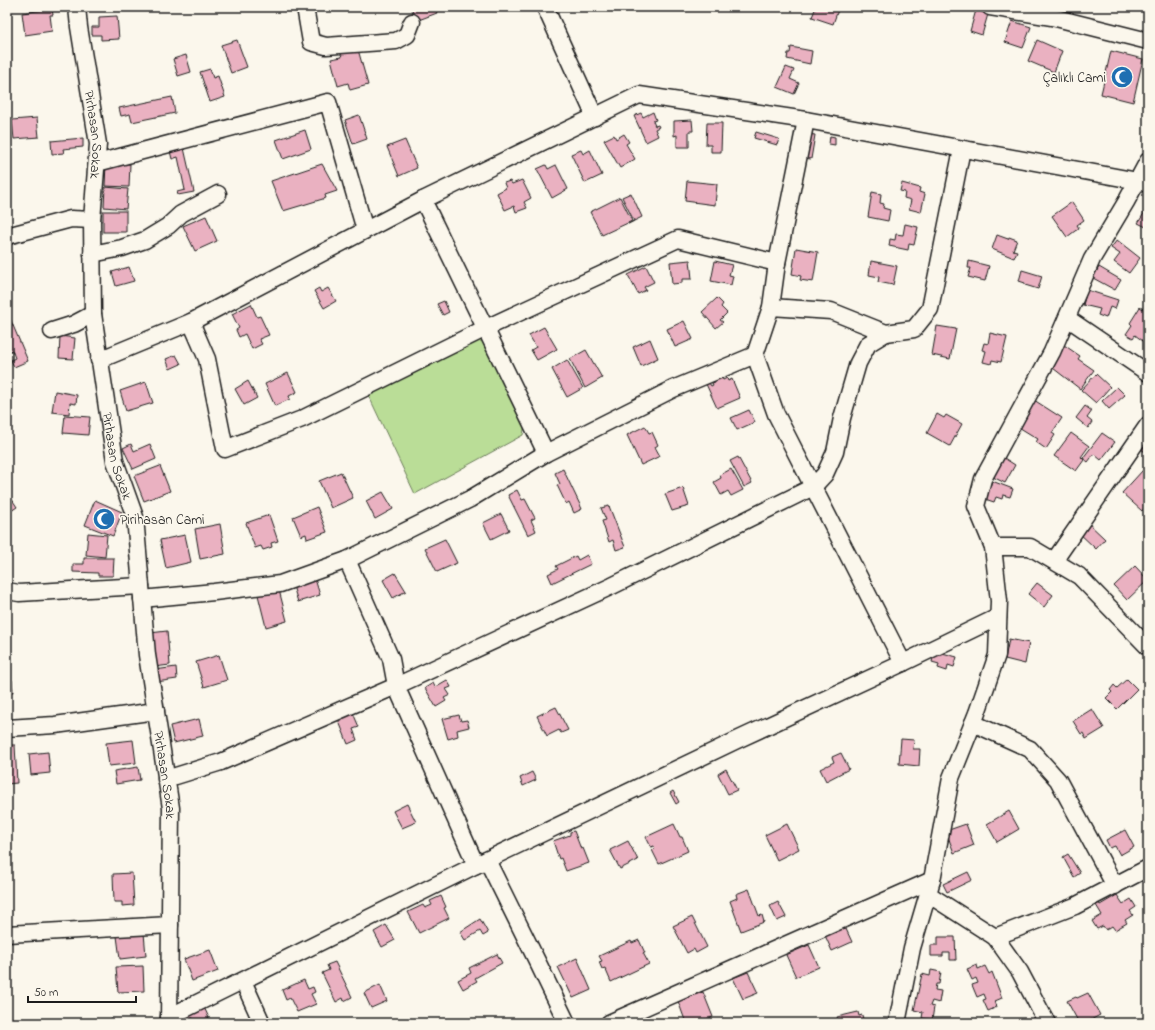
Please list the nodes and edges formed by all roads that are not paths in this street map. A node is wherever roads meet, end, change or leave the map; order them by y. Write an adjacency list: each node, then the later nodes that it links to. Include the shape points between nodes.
1 (77, 7): 12 (street, Pirhasan Sokak, via 98,144)
2 (305, 7): 6 (street, via 311,42 326,46 396,41 407,35)
3 (545, 7): 8 (street)
4 (990, 7): 5 (street)
5 (1051, 12): 7 (street)
6 (412, 22)
7 (1148, 41)
8 (595, 116): 9 (street, via 639,95); 15 (street)
9 (806, 120): 10 (street); 20 (street)
10 (962, 149): 13 (street); 27 (street, via 930,309 914,330)
11 (1148, 161): 13 (street)
12 (97, 163): 16 (street, Pirhasan Sokak); 17 (street, via 328,102)
13 (1143, 182): 23 (street, via 1092,259)
14 (218, 194): 19 (street, via 181,214 168,226 145,240)
15 (424, 200): 17 (street); 25 (street)
16 (92, 220): 18 (street, via 70,219); 19 (street, Pirhasan Sokak)
17 (365, 230): 24 (street)
18 (7, 236)
19 (92, 254): 22 (street, Pirhasan Sokak)
20 (777, 263): 21 (street); 25 (street, via 678,239)
21 (771, 307): 27 (street, via 831,311); 28 (street)
22 (92, 314): 26 (street, via 74,324); 29 (street, Pirhasan Sokak)
23 (1067, 318): 30 (street); 34 (street, via 1052,352 983,479 976,506)
24 (191, 322): 25 (street, via 207,360 226,449 302,419); 29 (street)
25 (486, 328): 32 (street)
26 (52, 331)
27 (886, 333): 33 (street, via 868,344 858,363 835,452 825,474)
28 (755, 355): 32 (street, via 673,390); 33 (street, via 776,414)
29 (99, 360): 38 (street, Pirhasan Sokak, via 115,461 135,517)
30 (1148, 373)
31 (1148, 425): 36 (street)
32 (546, 452): 35 (street, via 470,499)
33 (813, 487): 41 (street); 42 (street, via 612,586)
34 (993, 547): 36 (street, via 1030,547); 39 (street, via 999,601)
35 (347, 560): 38 (street, via 280,584 214,592); 42 (street, via 391,659)
36 (1054, 561): 40 (street, via 1079,576)
37 (7, 591): 38 (street)
38 (141, 592): 43 (street, Pirhasan Sokak)
39 (998, 617): 41 (street); 44 (street, via 996,656)
40 (1148, 647)
41 (903, 663): 47 (street)
42 (396, 686): 46 (street, via 220,762); 47 (street)
43 (156, 710): 45 (street, via 56,725); 46 (street, Pirhasan Sokak)
44 (973, 723): 49 (street, via 1030,749 1058,780); 50 (street, via 951,778)
45 (7, 728)
46 (166, 779): 51 (street, Pirhasan Sokak, via 171,808)
47 (481, 862): 54 (street); 57 (street, via 539,965)
48 (1148, 868): 49 (street)
49 (1114, 886): 53 (street, via 1075,906)
50 (930, 887): 53 (street); 58 (street); 59 (street, via 912,948)
51 (170, 925): 52 (street); 55 (street, Pirhasan Sokak)
52 (7, 934)
53 (995, 937): 60 (street, via 1020,972)
54 (243, 981): 55 (street); 56 (street)
55 (169, 1020)
56 (262, 1023)
57 (567, 1023)
58 (609, 1023)
59 (897, 1023)
60 (1047, 1023)

